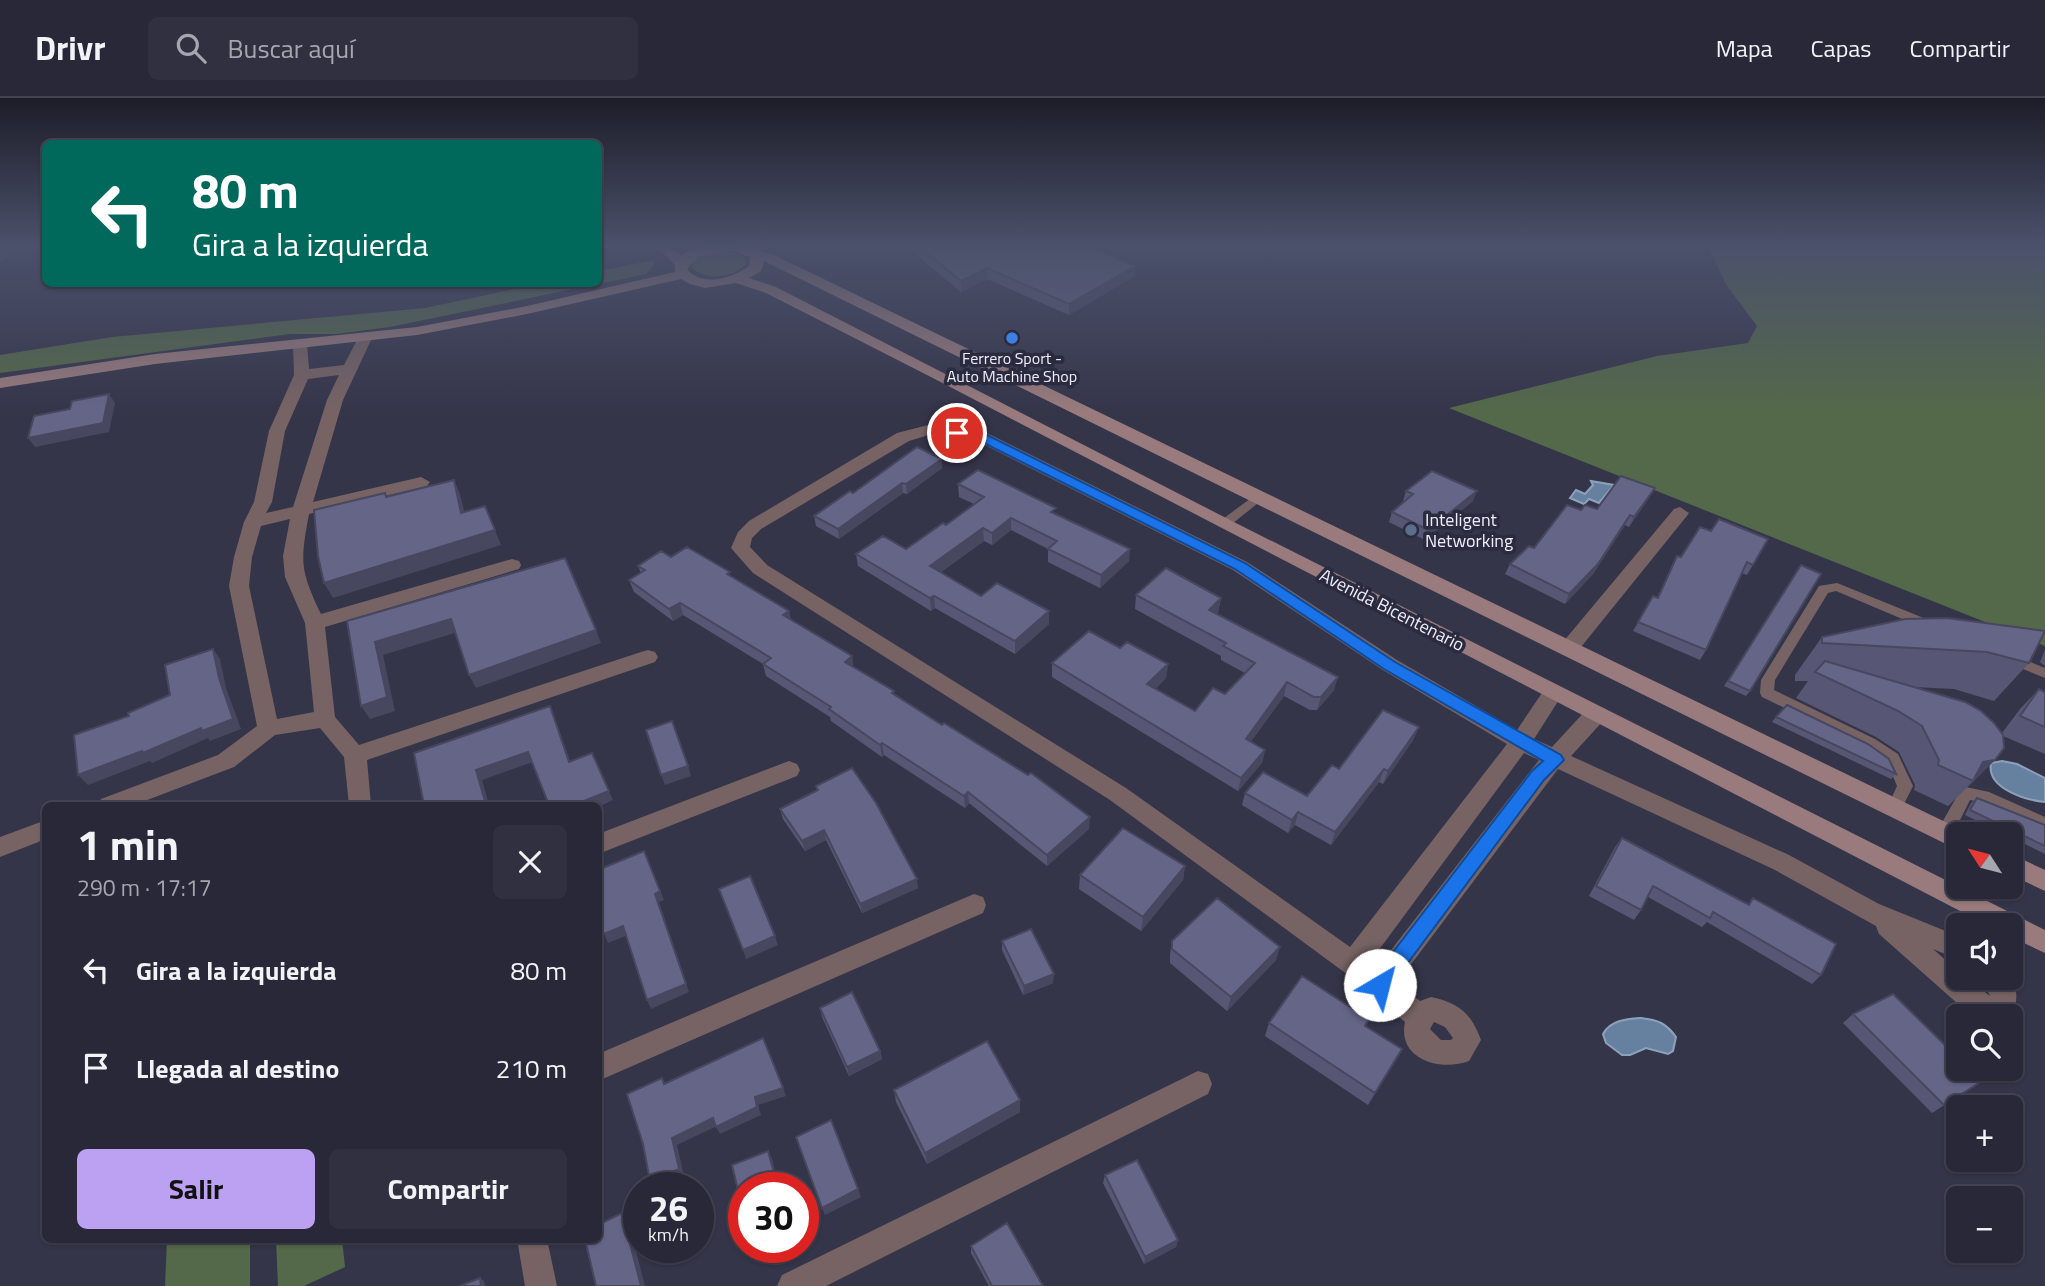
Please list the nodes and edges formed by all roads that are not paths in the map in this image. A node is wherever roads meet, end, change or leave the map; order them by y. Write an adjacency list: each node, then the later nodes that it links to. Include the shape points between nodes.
1 (563, 300): 6 (street)
2 (790, 300): 5 (street, Avenida Bicentenario)
3 (844, 300): 5 (street)
4 (857, 300): 8 (street)
5 (816, 313): 10 (street, Avenida Bicentenario)
6 (365, 338): 7 (street); 9 (street)
7 (300, 344): 11 (street); 12 (street, via 155,359)
8 (969, 354): 10 (street); 14 (street)
9 (349, 369): 11 (street); 15 (street)
10 (934, 373): 18 (street, Avenida Bicentenario)
11 (302, 374): 17 (street, via 277,431 263,502)
12 (0, 383)
13 (421, 482): 15 (street)
14 (1258, 497): 18 (lane); 22 (street)
15 (301, 511): 17 (street); 20 (street, via 292,556 293,577)
16 (1680, 513): 22 (street)
17 (253, 522): 29 (street, via 239,586)
18 (1224, 524): 26 (street, Avenida Bicentenario)
19 (513, 565): 20 (street)
20 (315, 623): 28 (street)
21 (1948, 633): 36 (lane, via 1837,587 1824,589 1768,680 1767,693 1893,758 1905,786)
22 (1570, 647): 36 (street)
23 (1996, 653): 25 (lane)
24 (648, 657): 31 (street)
25 (2045, 673)
26 (1553, 692): 27 (street, Avenida Bicentenario); 30 (street)
27 (1596, 714): 32 (street); 47 (street, Avenida Bicentenario)
28 (325, 719): 29 (street); 31 (street)
29 (268, 729): 34 (street, via 226,761)
30 (1520, 742): 32 (street); 49 (street); 49 (street, via 1390,666 1240,566 981,437 932,429 903,437 755,525 744,536 740,548 760,569 1118,794)
31 (355, 755): 35 (street)
32 (1555, 760): 46 (street, via 1781,862); 51 (street, via 1538,776)
33 (789, 769): 41 (street)
34 (117, 802)
35 (360, 802)
36 (1895, 808): 40 (street)
37 (1957, 822): 38 (lane, via 1966,793 1984,796)
38 (2045, 824)
39 (42, 830): 42 (street)
40 (1946, 833)
41 (602, 842)
42 (0, 846)
43 (2023, 870): 44 (street)
44 (2045, 881)
45 (974, 905): 55 (street)
46 (1870, 912): 48 (street); 50 (street)
47 (2045, 942)
48 (1946, 943)
49 (1353, 964): 51 (street)
50 (1946, 977)
51 (1380, 985): 54 (street)
52 (1961, 990): 53 (street, via 1991,1009 2003,1005)
53 (2003, 990)
54 (1419, 1017)
55 (602, 1066)
56 (1199, 1084): 59 (street)
57 (533, 1243): 58 (street)
58 (541, 1286)
59 (793, 1286)

